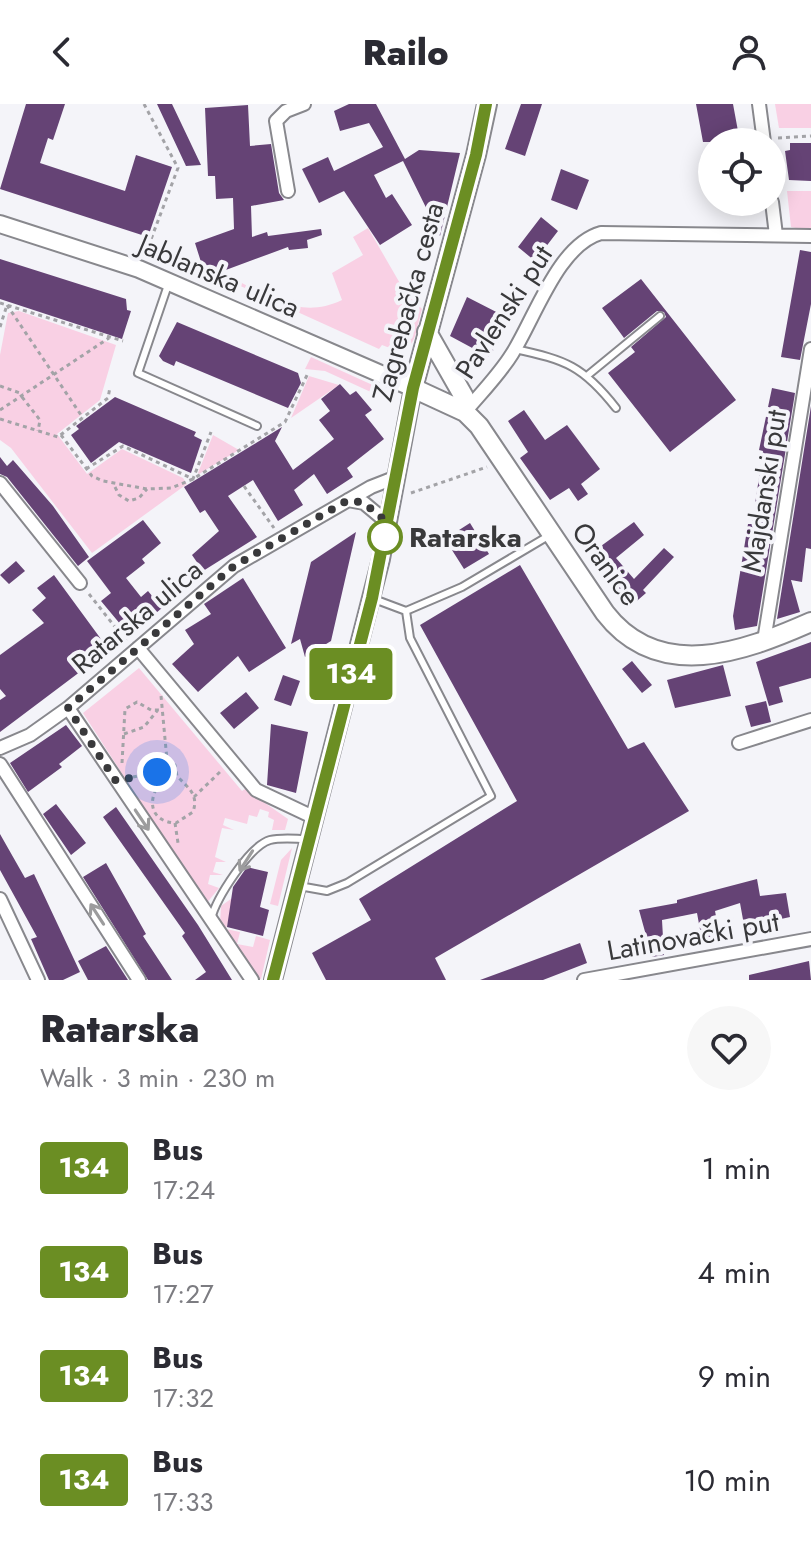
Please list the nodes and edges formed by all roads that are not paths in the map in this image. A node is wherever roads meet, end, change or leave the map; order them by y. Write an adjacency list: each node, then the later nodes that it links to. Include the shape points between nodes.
1 (304, 104): 5 (street, via 276,121)
2 (487, 104): 12 (main road, Zagrebačka cesta)
3 (759, 104): 4 (street)
4 (762, 128)
5 (288, 191)
6 (774, 216): 8 (street)
7 (0, 224): 10 (street, Jablanska ulica)
8 (776, 235): 9 (street, Pavlenski put); 13 (street, Pavlenski put, via 587,237 561,266)
9 (811, 236)
10 (169, 282): 16 (street, Jablanska ulica); 19 (lane, via 138,373)
11 (660, 316): 15 (lane)
12 (427, 332): 16 (main road, Zagrebačka cesta); 18 (main road, via 464,397)
13 (515, 349): 15 (lane, via 570,363); 18 (street, Pavlenski put)
14 (811, 349): 29 (street, Majdanski put)
15 (588, 375): 17 (lane)
16 (413, 388): 18 (main road, Oranice); 20 (street, Zagrebačka cesta)
17 (616, 408)
18 (465, 412): 24 (main road, Oranice, via 485,433)
19 (257, 426)
20 (394, 478): 22 (street, Ratarska ulica); 23 (street, Zagrebačka cesta)
21 (0, 483): 25 (street)
22 (348, 500): 23 (street, via 364,503); 30 (street, Ratarska ulica, via 234,566)
23 (388, 523): 26 (street, Zagrebačka cesta)
24 (550, 535): 27 (lane, via 462,587); 29 (main road, Oranice, via 615,625 641,646 682,656)
25 (80, 583)
26 (372, 598): 27 (lane); 36 (street, Zagrebačka cesta)
27 (406, 611): 38 (lane, via 410,638 491,796 347,883 327,891)
28 (811, 622): 29 (main road, Oranice)
29 (764, 641)
30 (133, 646): 31 (street, Ratarska ulica); 36 (street, via 256,790)
31 (68, 708): 34 (street, Ratarska ulica, via 30,735); 40 (street, one-way to 40, via 119,776)
32 (811, 720): 33 (street)
33 (739, 743)
34 (1, 747)
35 (0, 764): 43 (street, one-way to 35)
36 (313, 817): 37 (street, Zagrebačka cesta)
37 (308, 839): 38 (street, Zagrebačka cesta); 40 (lane, one-way to 40, via 271,839 254,848 216,899)
38 (296, 885): 45 (street, Zagrebačka cesta)
39 (0, 899): 42 (street)
40 (210, 921): 44 (street)
41 (811, 939): 46 (street, Latinovački put)
42 (38, 980)
43 (139, 980)
44 (252, 980)
45 (273, 980)
46 (584, 980)

